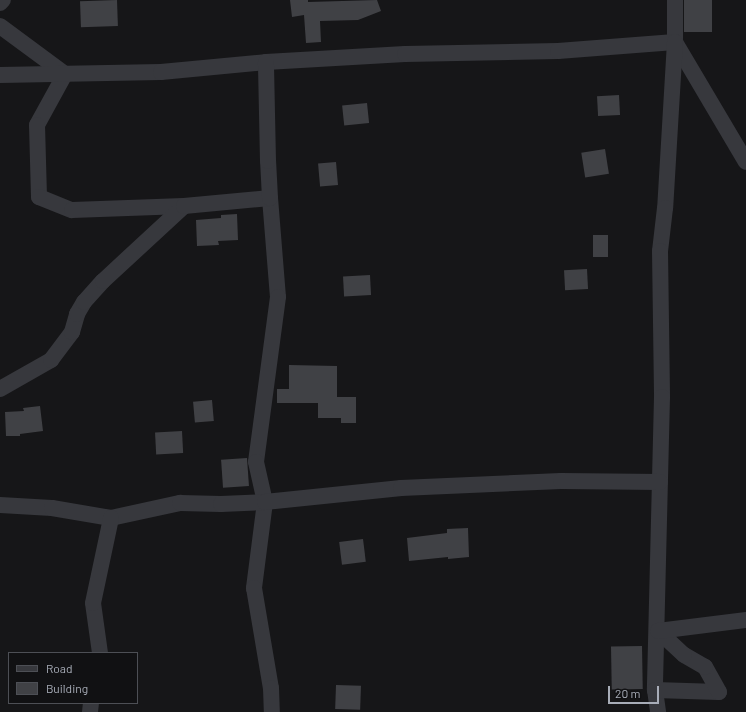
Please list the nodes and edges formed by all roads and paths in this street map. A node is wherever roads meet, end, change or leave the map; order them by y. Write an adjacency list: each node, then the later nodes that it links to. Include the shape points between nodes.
1 (3, 0): 3 (street)
2 (675, 0): 5 (street)
3 (0, 3)
4 (0, 26): 8 (street)
5 (675, 42): 6 (street, via 558,51 405,54); 9 (street); 13 (street, via 660,251)
6 (266, 62): 8 (street, via 161,72); 10 (street)
7 (0, 74): 8 (street)
8 (65, 74): 11 (street, via 37,125 39,196 72,210)
9 (746, 162)
10 (270, 198): 11 (street); 14 (street, via 278,297 256,462)
11 (184, 206): 12 (street, via 84,302 77,314 72,332 52,360)
12 (0, 389)
13 (660, 482): 14 (street, via 561,481 401,488); 18 (street)
14 (265, 502): 16 (street, via 180,503); 21 (street, via 254,588 271,688)
15 (0, 505): 16 (street, via 52,508)
16 (111, 518): 19 (street, via 93,603)
17 (746, 620): 18 (street)
18 (658, 631): 20 (street); 20 (street, via 684,656 705,667 719,692)
19 (100, 652)
20 (655, 690): 22 (street)
21 (272, 712)
22 (658, 712)

